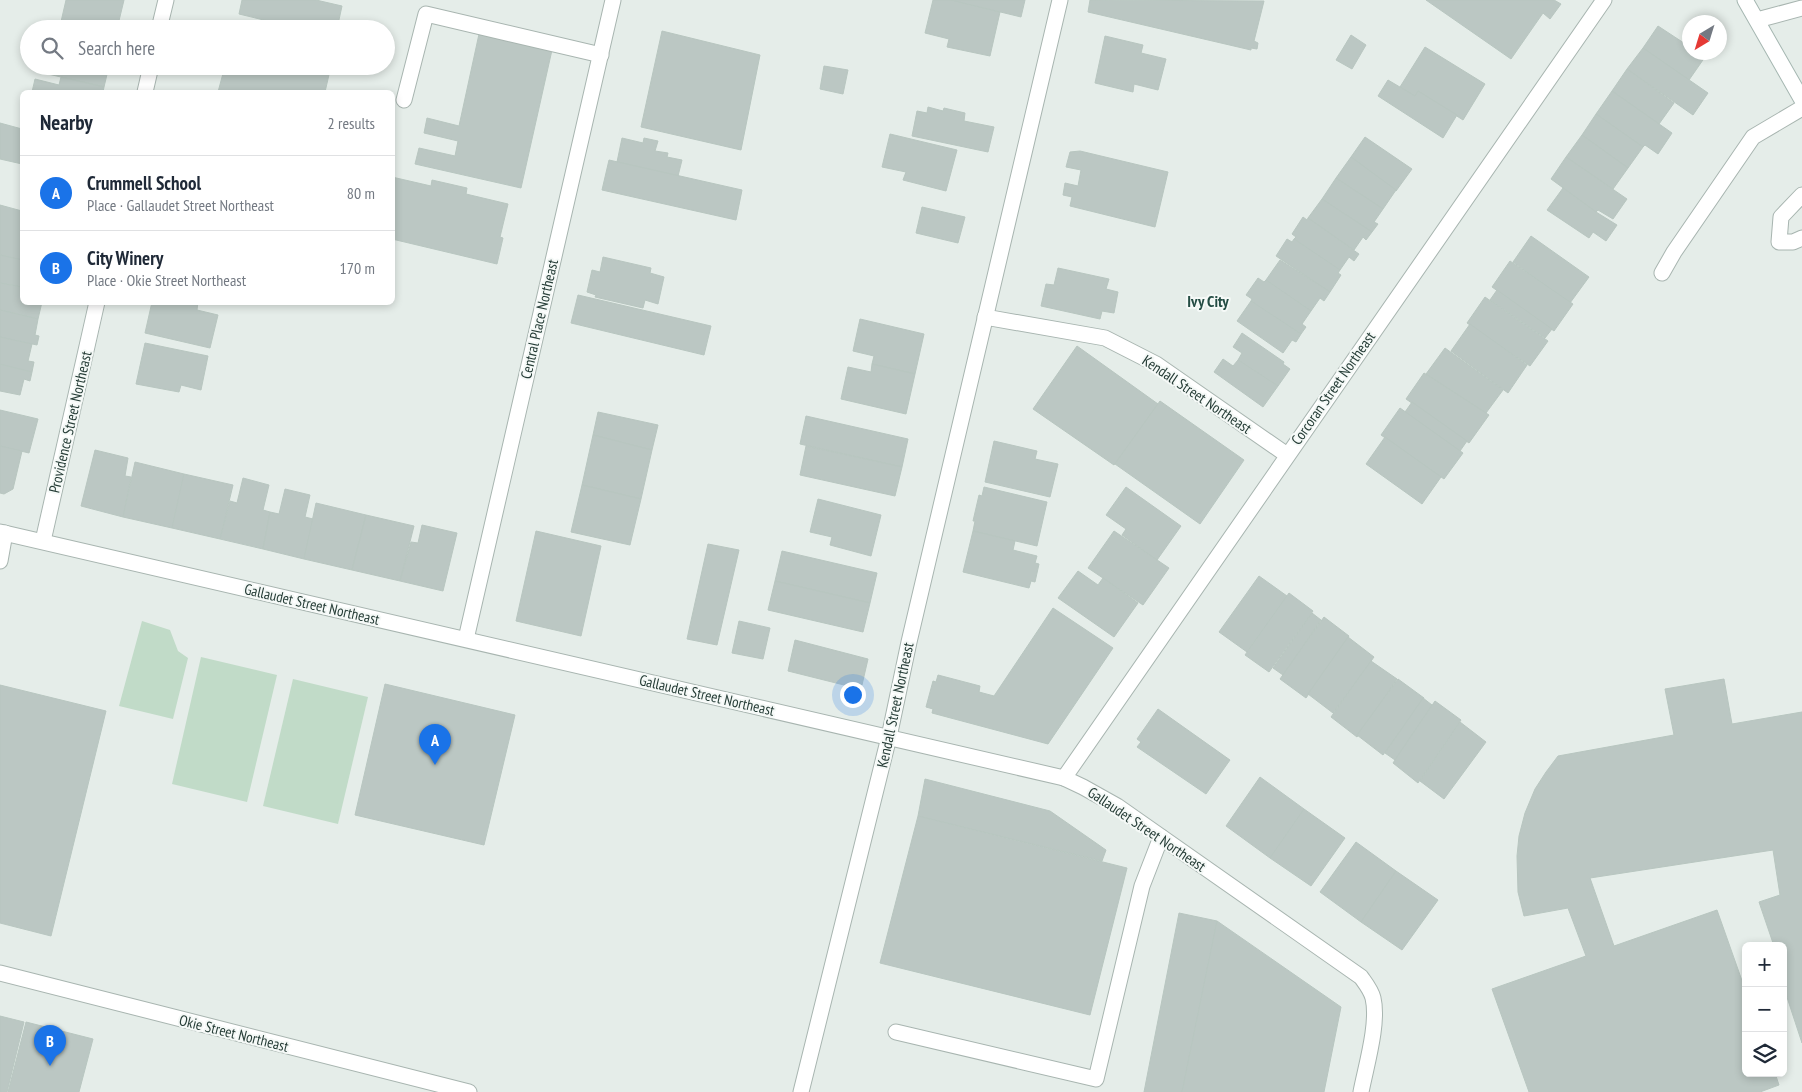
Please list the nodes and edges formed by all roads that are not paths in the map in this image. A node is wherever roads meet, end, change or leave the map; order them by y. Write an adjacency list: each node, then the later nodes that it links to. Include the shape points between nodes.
1 (166, 0): 7 (street)
2 (613, 0): 9 (street, Central Place Northeast)
3 (1060, 0): 19 (street, Kendall Street Northeast)
4 (1604, 0): 20 (street, Corcoran Street Northeast)
5 (1745, 0): 8 (street)
6 (1802, 8): 8 (street)
7 (161, 20)
8 (1757, 20): 13 (street)
9 (600, 55): 12 (street, via 426,14); 24 (street, Central Place Northeast)
10 (149, 75): 11 (street)
11 (145, 90)
12 (404, 100)
13 (1802, 100)
14 (1802, 108): 17 (street, via 1753,137)
15 (1802, 195): 16 (street, via 1781,217 1778,242 1794,242)
16 (1802, 238)
17 (1662, 273)
18 (96, 305): 22 (street, Providence Street Northeast)
19 (985, 317): 20 (street, Kendall Street Northeast, via 1105,338 1156,364); 25 (street, Kendall Street Northeast)
20 (1287, 455): 26 (street, Corcoran Street Northeast)
21 (3, 532): 22 (street, Gallaudet Street Northeast); 23 (street)
22 (43, 542): 24 (street, Gallaudet Street Northeast)
23 (0, 561)
24 (466, 639): 25 (street, Gallaudet Street Northeast)
25 (889, 737): 26 (street, Gallaudet Street Northeast); 31 (street, Kendall Street Northeast)
26 (1064, 778): 27 (street, Gallaudet Street Northeast, via 1116,806)
27 (1161, 837): 29 (street, via 1142,886 1096,1079); 32 (street, Gallaudet Street Northeast, via 1361,977 1369,987 1375,1017)
28 (0, 973): 30 (street, Okie Street Northeast)
29 (896, 1032)
30 (469, 1092)
31 (800, 1092)
32 (1361, 1092)

